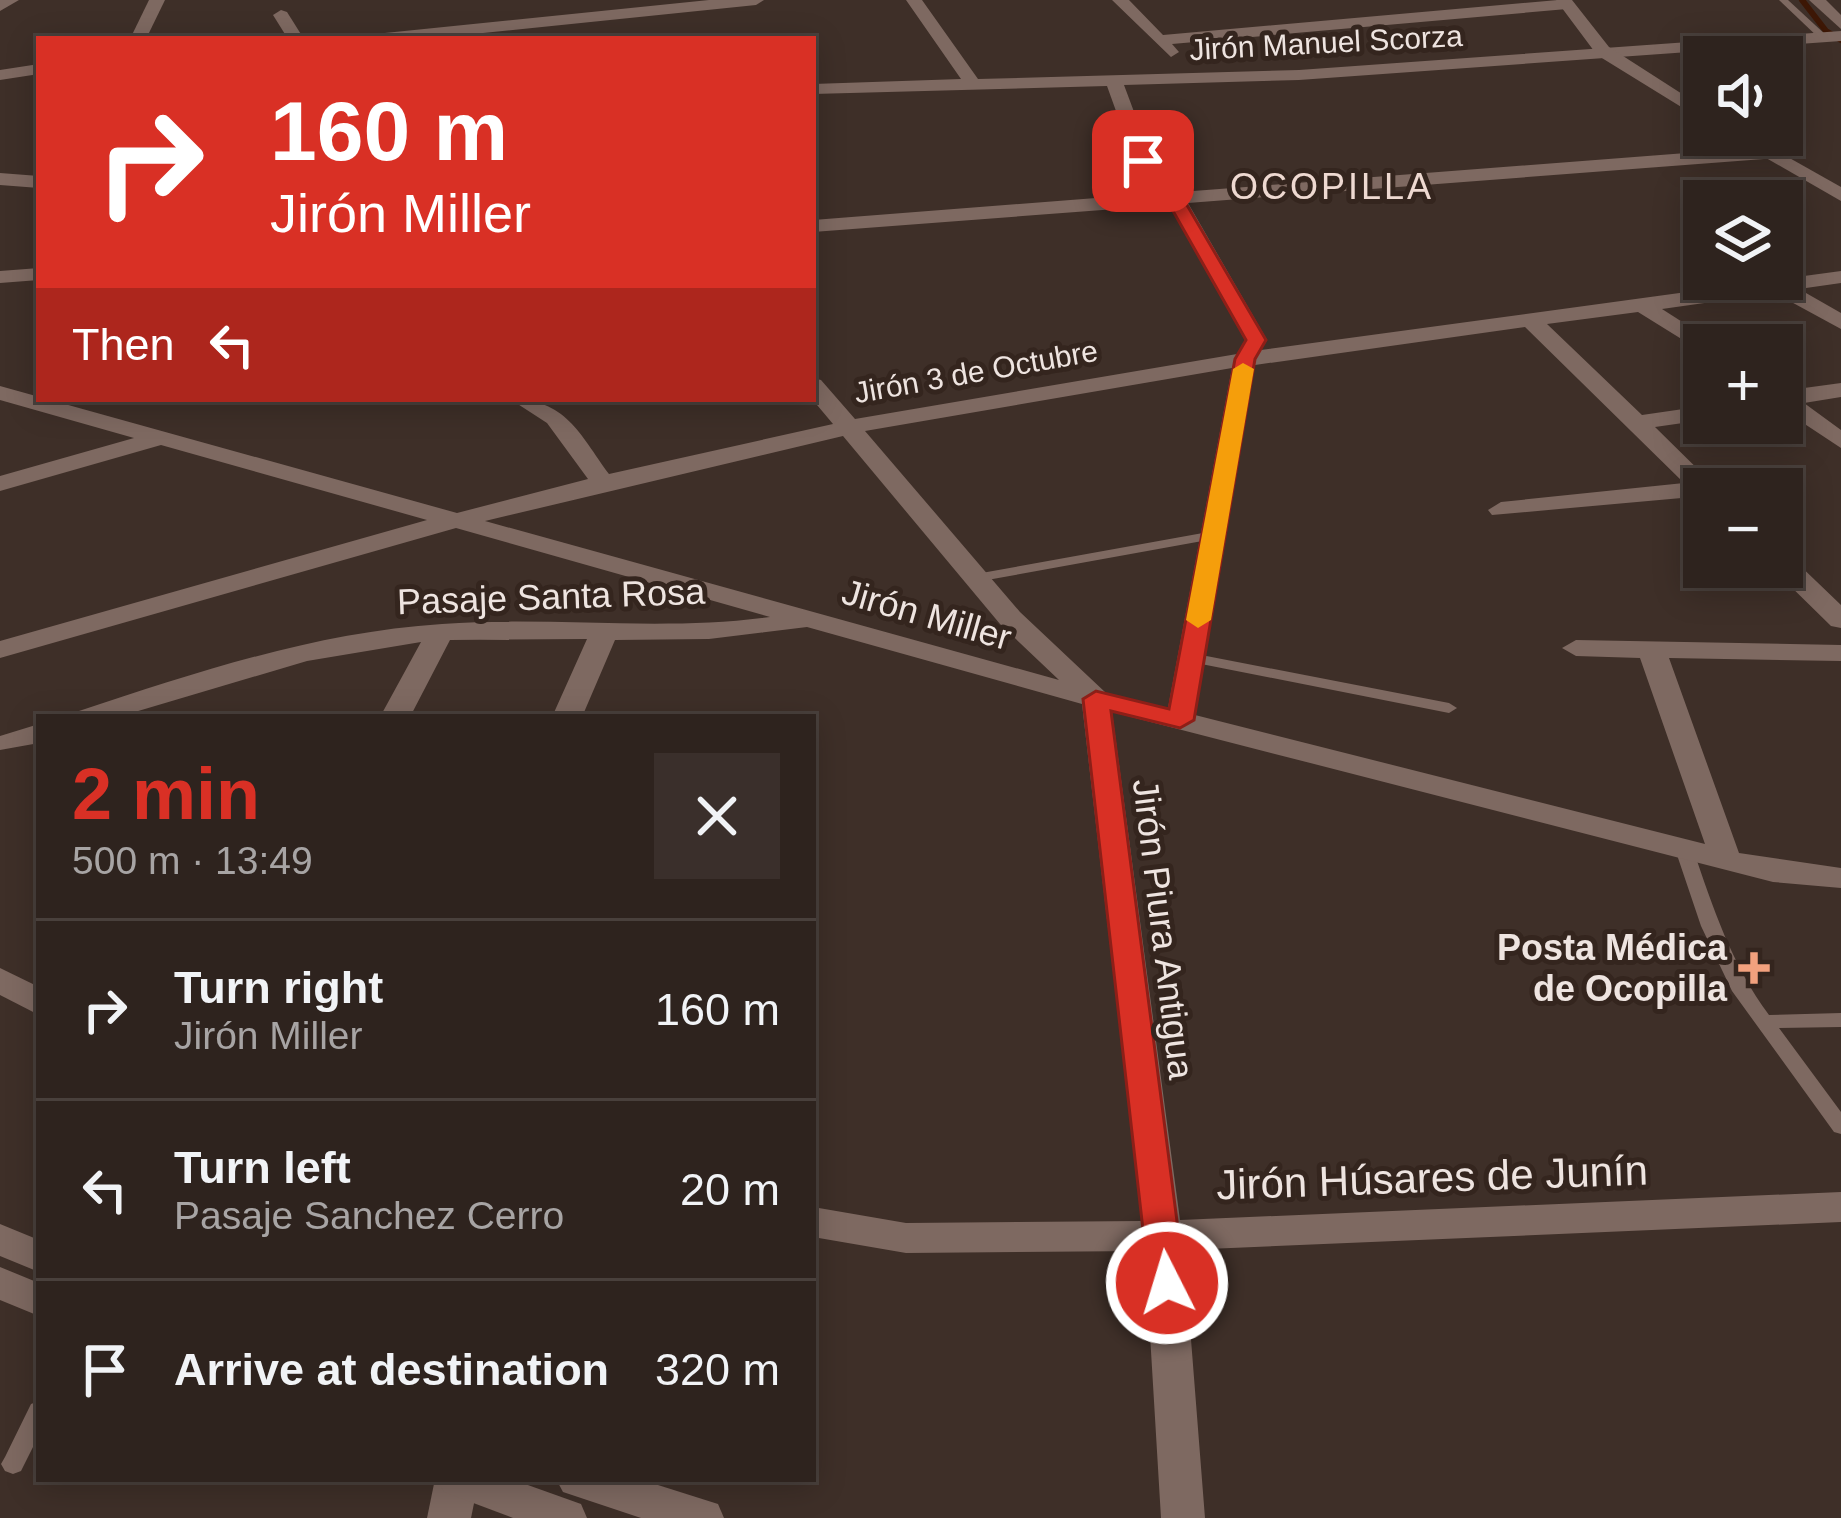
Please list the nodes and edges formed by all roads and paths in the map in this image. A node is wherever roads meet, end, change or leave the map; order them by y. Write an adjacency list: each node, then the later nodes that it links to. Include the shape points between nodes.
1 (11, 0): 10 (street)
2 (157, 0): 15 (street)
3 (506, 0): 12 (street)
4 (756, 0): 12 (street)
5 (914, 0): 29 (street)
6 (1120, 0): 20 (street)
7 (1783, 0): 19 (lane)
8 (1817, 0): 13 (street)
9 (1572, 2): 14 (street); 22 (street)
10 (0, 6)
11 (281, 15): 16 (street)
12 (527, 23): 17 (street); 18 (street)
13 (1841, 24)
14 (1252, 29): 20 (street); 21 (street)
15 (139, 36)
16 (294, 36)
17 (404, 36)
18 (538, 36)
19 (1832, 37): 22 (street, Jirón Manuel Scorza)
20 (1159, 40): 27 (street)
21 (1267, 44)
22 (1612, 50): 26 (street, Jirón Manuel Scorza); 31 (street); 32 (street)
23 (1283, 60): 26 (street)
24 (36, 69): 25 (street)
25 (0, 75)
26 (1299, 75): 27 (street, Jirón Manuel Scorza)
27 (1195, 79): 28 (street, Jirón Manuel Scorza)
28 (1114, 81): 29 (street, Jirón Manuel Scorza); 40 (street, via 1143,161)
29 (973, 84): 30 (street, Jirón Manuel Scorza)
30 (816, 89)
31 (1683, 92)
32 (1683, 101)
33 (1683, 151): 40 (street)
34 (1778, 156): 39 (street)
35 (1784, 156): 38 (street)
36 (0, 178): 37 (street)
37 (36, 182)
38 (1841, 184)
39 (1841, 195)
40 (1175, 200): 41 (street); 52 (street, via 1256,340)
41 (816, 226)
42 (36, 274): 43 (street)
43 (0, 277)
44 (1841, 277): 45 (street, Jirón 3 de Octubre)
45 (1803, 282)
46 (1683, 298): 48 (street, Jirón 3 de Octubre)
47 (1802, 300): 50 (street)
48 (1641, 304): 49 (street, Jirón 3 de Octubre); 51 (street)
49 (1532, 322): 52 (street, Jirón 3 de Octubre); 60 (street)
50 (1841, 322)
51 (1683, 332)
52 (1245, 359): 61 (street, Jirón 3 de Octubre); 70 (street)
53 (816, 389): 61 (street)
54 (1841, 389): 55 (street)
55 (1803, 396)
56 (4, 397): 62 (street, Jirón Miller)
57 (528, 402): 65 (street, via 555,418)
58 (1803, 413): 63 (street)
59 (1683, 415): 60 (street)
60 (1637, 423): 64 (street)
61 (846, 428): 65 (street, Jirón 3 de Octubre); 71 (street)
62 (160, 438): 66 (street); 69 (street, Jirón Miller)
63 (1841, 440)
64 (1683, 468)
65 (601, 479): 69 (street, Jirón 3 de Octubre)
66 (0, 484)
67 (1683, 490): 68 (street)
68 (1501, 510)
69 (448, 518): 73 (street, Jirón Miller); 78 (street, Jirón 3 de Octubre)
70 (1214, 535): 71 (lane); 81 (street)
71 (976, 578): 82 (street)
72 (1803, 583): 74 (street)
73 (809, 619): 75 (street, Pasaje Santa Rosa); 82 (street, Jirón Miller)
74 (1841, 620)
75 (605, 630): 76 (street, Pasaje Santa Rosa); 86 (street)
76 (440, 632): 84 (street, Pasaje Santa Rosa, via 257,662); 85 (street)
77 (1576, 648): 79 (street)
78 (0, 650)
79 (1652, 651): 80 (street); 91 (street)
80 (1841, 652)
81 (1191, 658): 83 (lane); 87 (street)
82 (1096, 699): 87 (street, Jirón Miller); 100 (street, Jirón Piura Antigua)
83 (1449, 708)
84 (98, 714)
85 (397, 714)
86 (568, 714)
87 (1180, 720): 90 (street, Jirón Miller)
88 (36, 735): 89 (street)
89 (8, 743)
90 (1684, 849): 91 (street, Jirón Miller); 96 (lane, via 1710,926)
91 (1726, 860): 92 (street, Jirón Miller)
92 (1841, 878)
93 (0, 980): 94 (street)
94 (36, 1001)
95 (1841, 1020): 96 (lane)
96 (1764, 1022): 97 (lane)
97 (1841, 1127)
98 (1841, 1208): 100 (street, Jirón Húsares de Junín)
99 (816, 1223): 100 (street, Jirón Húsares de Junín, via 906,1238)
100 (1163, 1236): 113 (street, Jirón Piura Antigua)
101 (0, 1239): 102 (street)
102 (36, 1256)
103 (0, 1283): 104 (street)
104 (36, 1299)
105 (36, 1417): 106 (lane)
106 (13, 1464)
107 (457, 1482): 110 (street)
108 (466, 1482): 111 (street)
109 (588, 1482): 112 (street)
110 (449, 1518)
111 (565, 1518)
112 (702, 1518)
113 (1183, 1518)

